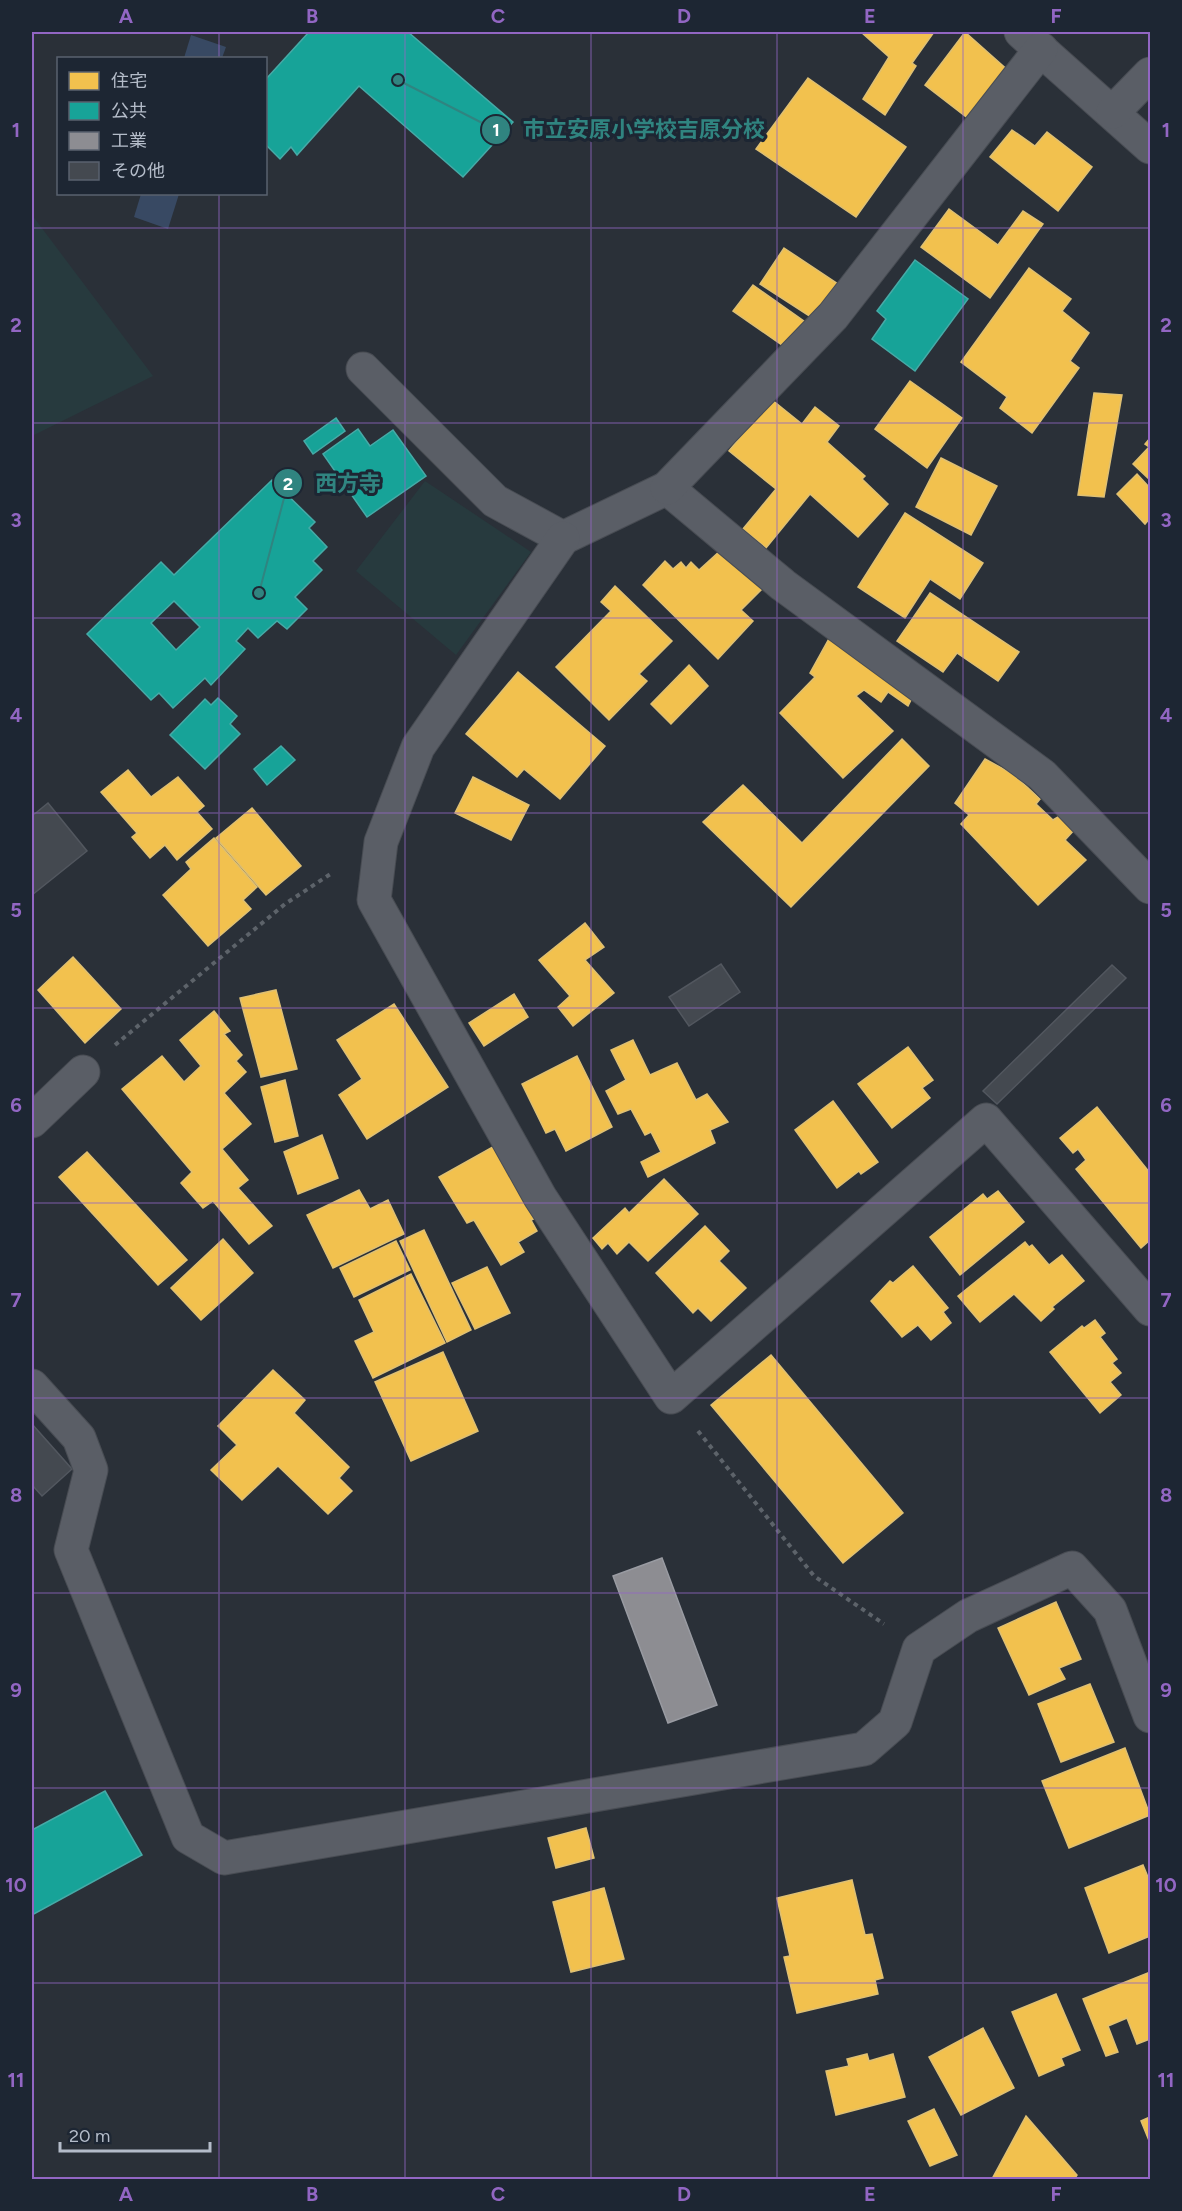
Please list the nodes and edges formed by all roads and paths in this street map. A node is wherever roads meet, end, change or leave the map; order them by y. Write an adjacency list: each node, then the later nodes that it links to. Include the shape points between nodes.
1 (1031, 40): 3 (street); 6 (street, via 833,316)
2 (1150, 74): 3 (street)
3 (1113, 112): 4 (street)
4 (1150, 147)
5 (363, 369): 7 (street, via 495,501)
6 (668, 488): 7 (street); 9 (street, via 783,585 1042,775)
7 (563, 538): 8 (street, via 418,747)
8 (381, 842): 10 (path, via 285,904); 14 (street, via 374,900 540,1197)
9 (1150, 887)
10 (84, 1072): 11 (street)
11 (32, 1121)
12 (1150, 1309): 14 (street, via 986,1120)
13 (32, 1386): 15 (street, via 79,1438 91,1470 70,1550 188,1837 225,1858 864,1749 895,1722)
14 (671, 1397): 15 (path, via 814,1576)
15 (919, 1649): 16 (street, via 968,1616 1072,1568 1110,1610)
16 (1150, 1716)

